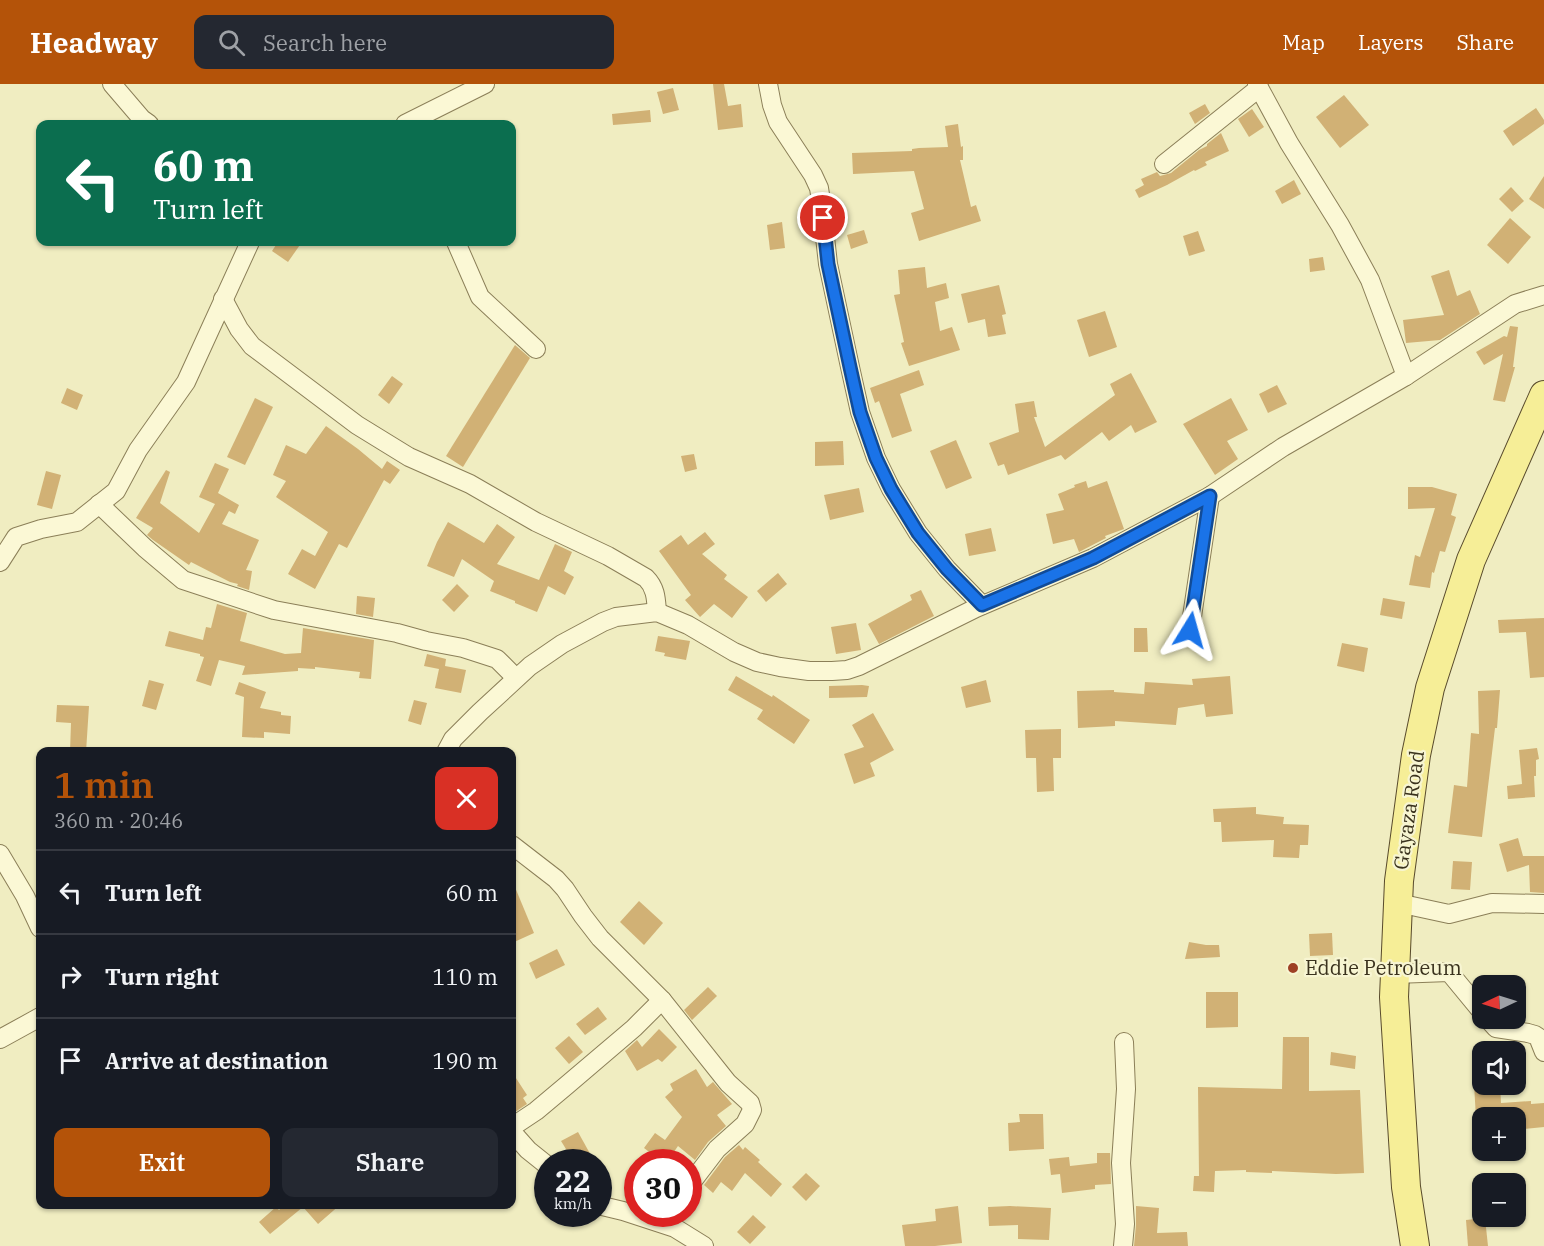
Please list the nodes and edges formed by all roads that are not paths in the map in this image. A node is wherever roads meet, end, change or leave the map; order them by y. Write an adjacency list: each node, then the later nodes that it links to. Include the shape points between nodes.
1 (112, 84): 5 (street)
2 (485, 84): 6 (street)
3 (768, 84): 18 (street, via 778,122 819,188 828,264 860,412 876,458 918,533)
4 (1258, 86): 7 (street); 13 (street, via 1370,280)
5 (143, 120)
6 (414, 120)
7 (1164, 164)
8 (248, 246): 11 (street)
9 (458, 246): 12 (street, via 480,297)
10 (1544, 295): 13 (street, via 1515,304)
11 (223, 299): 16 (street, via 186,382 138,450 116,491); 19 (street, via 252,346 357,425 409,457 470,483 646,578 655,591)
12 (536, 349)
13 (1406, 376): 15 (street, via 1283,447)
14 (1544, 395): 25 (main road, Gayaza Road, via 1471,560 1430,688 1416,755)
15 (1210, 496): 18 (street, via 1093,558); 20 (street)
16 (99, 504): 17 (street, via 77,522 16,537); 21 (street, via 183,580 274,610 463,648 497,659)
17 (0, 562)
18 (982, 605): 19 (street, via 875,660 832,671 789,669 757,662)
19 (657, 612): 21 (street, via 603,622 562,644)
20 (1190, 630)
21 (516, 678): 22 (street)
22 (449, 747)
23 (516, 848): 29 (street, via 556,879 600,938)
24 (1, 860): 27 (street)
25 (1398, 903): 26 (street, via 1449,914 1492,903); 28 (main road, Gayaza Road)
26 (1544, 904)
27 (36, 919)
28 (1395, 974): 30 (street, via 1449,972); 43 (main road, Gayaza Road, via 1405,1175)
29 (662, 1000): 36 (street, via 634,1028); 39 (street, via 752,1110 745,1124)
30 (1472, 1000)
31 (36, 1019): 33 (street)
32 (1502, 1029): 35 (street, via 1535,1035)
33 (0, 1040)
34 (1124, 1041): 42 (street)
35 (1544, 1052)
36 (516, 1124)
37 (516, 1136): 38 (street)
38 (534, 1155)
39 (702, 1169)
40 (674, 1227): 41 (street)
41 (704, 1246)
42 (1123, 1246)
43 (1415, 1246)

